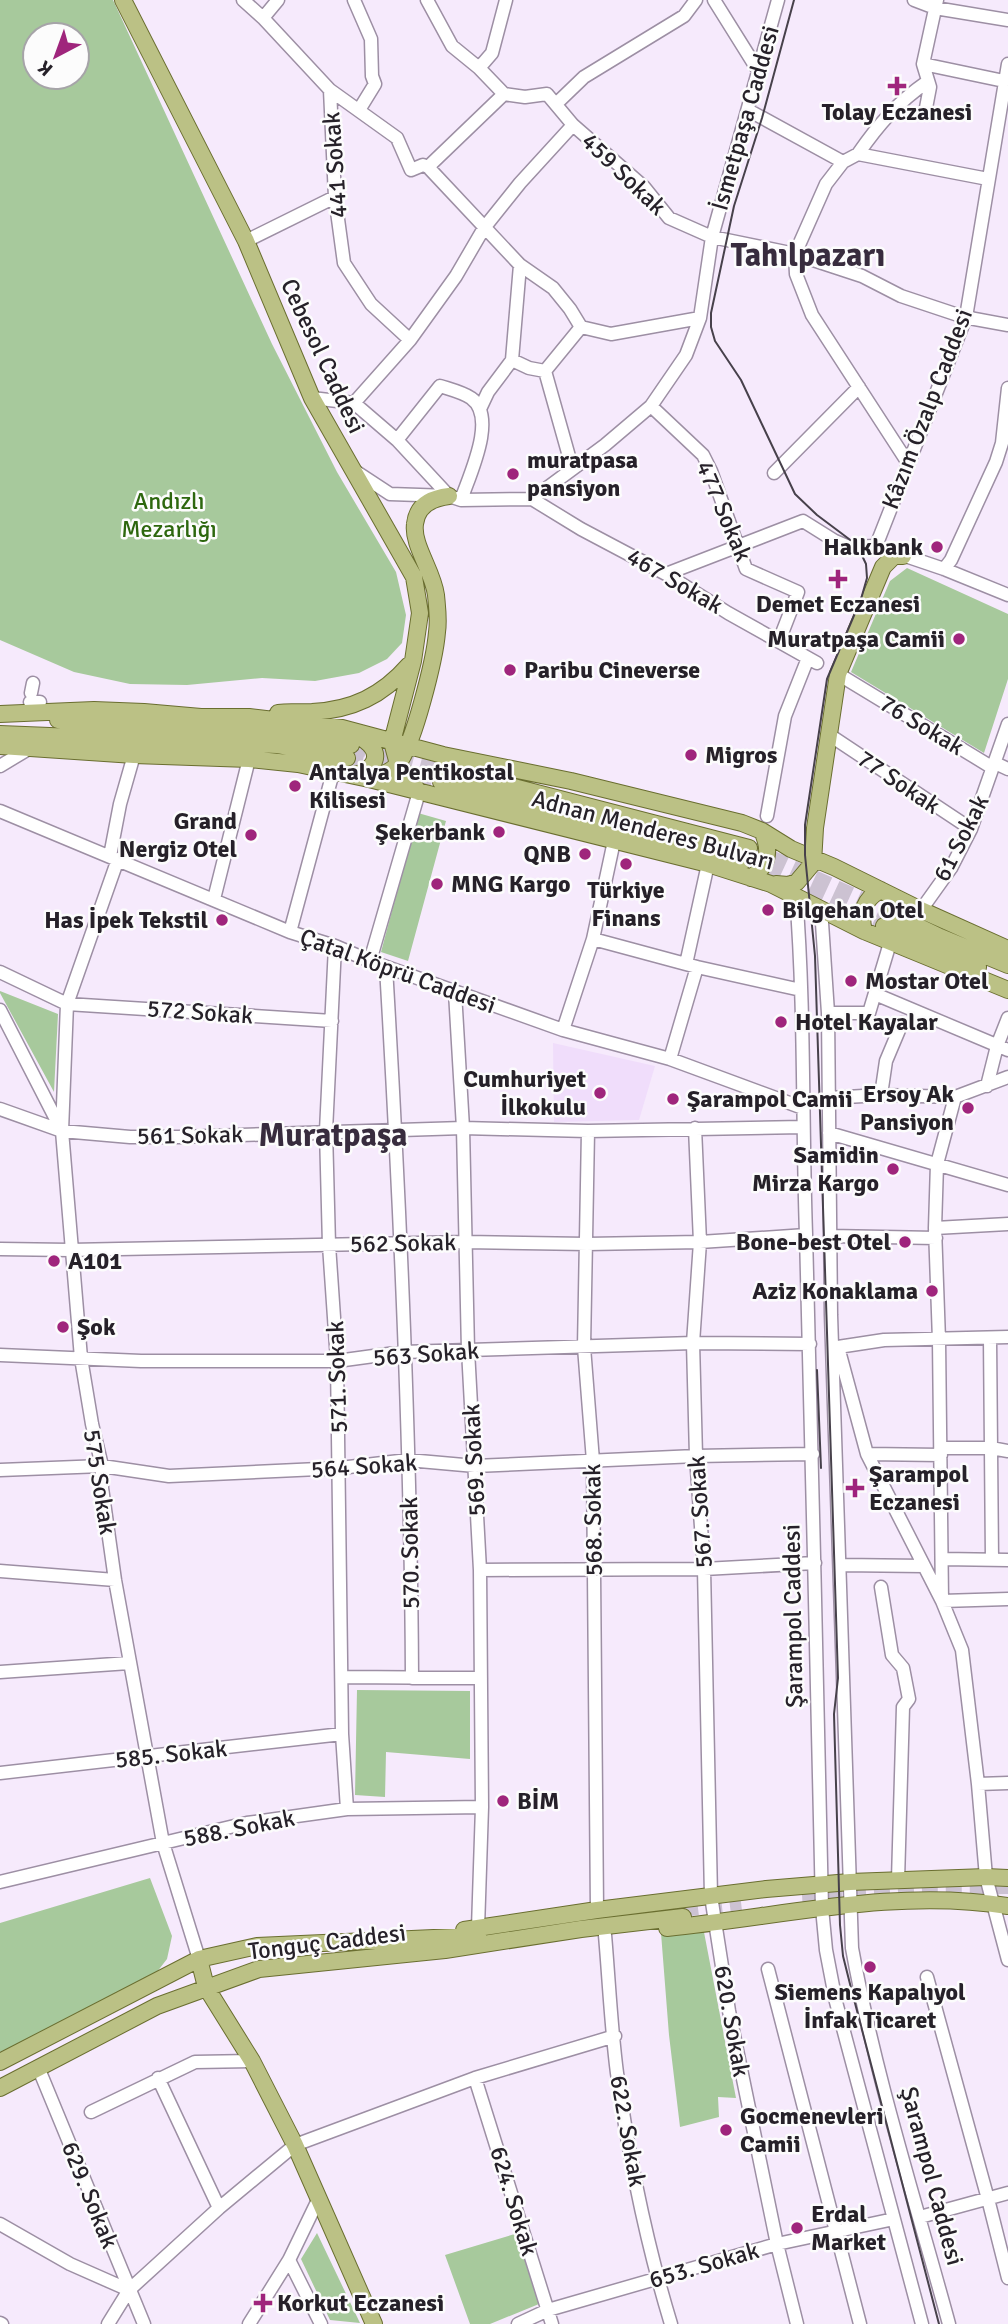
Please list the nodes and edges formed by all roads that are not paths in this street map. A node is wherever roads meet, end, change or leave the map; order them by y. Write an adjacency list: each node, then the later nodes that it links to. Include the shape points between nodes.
1 (123, 0): 34 (main road, Cebesol Caddesi)
2 (243, 0): 12 (street, 441 Sokak)
3 (278, 0): 12 (street)
4 (355, 0): 23 (street, via 371,39 375,83)
5 (427, 0): 16 (street, via 452,46)
6 (506, 0): 16 (street, via 492,53)
7 (696, 0): 22 (street, via 684,16)
8 (714, 0): 17 (street)
9 (778, 0): 17 (street, İsmetpaşa Caddesi)
10 (914, 0): 11 (street)
11 (936, 4): 13 (street); 14 (street)
12 (263, 18): 20 (street, 441 Sokak)
13 (1008, 20)
14 (923, 64): 18 (street); 19 (street)
15 (1008, 64): 18 (street, Kâzım Özalp Caddesi)
16 (479, 68): 21 (street)
17 (759, 72): 24 (street, İsmetpaşa Caddesi)
18 (1004, 81): 27 (street, Kâzım Özalp Caddesi)
19 (928, 82): 25 (street); 28 (street, via 905,97)
20 (330, 90): 23 (street); 31 (street, 441 Sokak)
21 (504, 94): 22 (street); 29 (street)
22 (552, 99): 26 (street, 459 Sokak)
23 (359, 110): 29 (street, via 397,138 411,170)
24 (748, 110): 28 (street); 33 (street, İsmetpaşa Caddesi)
25 (925, 113)
26 (573, 125): 32 (street); 33 (street, 459 Sokak, via 644,187 669,218)
27 (1002, 133): 30 (street, Kâzım Özalp Caddesi)
28 (850, 157): 30 (street); 35 (street, via 826,184)
29 (428, 167): 32 (street)
30 (988, 179): 38 (street, Kâzım Özalp Caddesi)
31 (335, 197): 34 (street); 41 (street, 441 Sokak, via 345,263 371,304)
32 (484, 228): 36 (street); 41 (street)
33 (712, 237): 35 (street, 459 Sokak); 37 (street, İsmetpaşa Caddesi)
34 (246, 241): 46 (main road, Cebesol Caddesi)
35 (795, 254): 38 (street, 459 Sokak); 44 (street, via 796,274 812,315)
36 (520, 265): 40 (street, via 552,288); 42 (street)
37 (700, 317): 40 (street, via 611,334); 48 (street, İsmetpaşa Caddesi, via 686,355)
38 (966, 317): 39 (street, 459 Sokak); 52 (street, Kâzım Özalp Caddesi)
39 (1008, 325)
40 (581, 327): 43 (street)
41 (410, 340): 47 (street)
42 (512, 360): 43 (street); 49 (street)
43 (545, 371): 53 (street)
44 (859, 387): 52 (street); 55 (street)
45 (1008, 388): 51 (street)
46 (312, 398): 47 (street); 54 (main road, Cebesol Caddesi)
47 (354, 403): 50 (street)
48 (651, 406): 53 (street, İsmetpaşa Caddesi); 58 (street, 477 Sokak, via 703,455)
49 (480, 410): 50 (street, via 472,398 440,386); 56 (street, via 481,442)
50 (397, 440): 56 (street)
51 (1003, 457): 61 (street)
52 (908, 463): 59 (street, Kâzım Özalp Caddesi)
53 (572, 467): 57 (street, İsmetpaşa Caddesi)
54 (351, 468): 56 (street, via 390,494); 65 (main road, Cebesol Caddesi, via 414,577 420,613)
55 (774, 473)
56 (455, 498): 57 (street); 68 (main road, via 435,498 422,507 415,520 414,534 432,575 438,628)
57 (532, 499): 62 (street, 467 Sokak)
58 (738, 546): 59 (street, via 803,521 849,547); 62 (street); 64 (street, 477 Sokak, via 746,569 798,592)
59 (876, 546): 60 (street)
60 (903, 556): 61 (street); 66 (main road, via 894,556 883,566)
61 (944, 569): 63 (street)
62 (666, 574): 64 (street, 467 Sokak)
63 (1008, 595)
64 (779, 641): 90 (street, 467 Sokak, via 813,661 785,716)
65 (413, 661): 69 (main road, via 395,681 358,705); 73 (main road, Cebesol Caddesi)
66 (838, 674): 72 (main road); 81 (street, 76 Sokak, via 988,765)
67 (7, 715): 69 (main road, Adnan Menderes Bulvarı, via 94,710); 74 (main road, via 289,736)
68 (417, 715): 76 (main road); 83 (main road, via 424,738)
69 (249, 717): 74 (main road, Adnan Menderes Bulvarı)
70 (1008, 724): 81 (street, 61 Sokak)
71 (0, 734): 74 (main road, Adnan Menderes Bulvarı)
72 (828, 734): 91 (main road); 92 (street, 77 Sokak)
73 (392, 742): 74 (main road, Adnan Menderes Bulvarı); 76 (main road, Adnan Menderes Bulvarı); 80 (main road)
74 (351, 745): 86 (main road, via 373,747 375,761 367,770)
75 (0, 746): 77 (main road, Adnan Menderes Bulvarı)
76 (408, 746): 80 (main road); 83 (main road, Adnan Menderes Bulvarı)
77 (30, 748): 78 (main road, Adnan Menderes Bulvarı); 82 (street)
78 (134, 755): 79 (main road, Adnan Menderes Bulvarı); 95 (street, via 120,804)
79 (249, 759): 86 (main road, Adnan Menderes Bulvarı); 103 (street)
80 (398, 764): 87 (main road); 88 (main road)
81 (995, 764): 84 (street, 76 Sokak); 92 (street, 61 Sokak)
82 (0, 766)
83 (443, 769): 90 (main road, Adnan Menderes Bulvarı, via 571,781 742,823); 94 (main road, Adnan Menderes Bulvarı)
84 (1008, 769)
85 (332, 775): 107 (street)
86 (351, 775): 87 (main road, Adnan Menderes Bulvarı)
87 (369, 779): 88 (main road, Adnan Menderes Bulvarı)
88 (419, 792): 93 (main road, Adnan Menderes Bulvarı); 112 (street)
89 (0, 811): 95 (street, Çatal Köprü Caddesi)
90 (764, 823): 96 (main road, Adnan Menderes Bulvarı, via 791,849); 99 (main road, via 767,859)
91 (815, 828): 96 (main road); 98 (main road)
92 (971, 829): 105 (street, 61 Sokak)
93 (614, 841): 97 (main road, Adnan Menderes Bulvarı); 108 (street)
94 (746, 855)
95 (114, 858): 103 (street, Çatal Köprü Caddesi); 122 (street)
96 (814, 858): 98 (main road, Adnan Menderes Bulvarı); 100 (main road, via 797,882)
97 (708, 864): 99 (main road, Adnan Menderes Bulvarı); 113 (street)
98 (834, 867): 101 (main road, Adnan Menderes Bulvarı)
99 (751, 877): 100 (main road, Adnan Menderes Bulvarı)
100 (771, 884): 102 (main road, Adnan Menderes Bulvarı)
101 (881, 890): 105 (main road, Adnan Menderes Bulvarı); 106 (main road, via 864,905)
102 (796, 895): 104 (main road, Adnan Menderes Bulvarı); 118 (street, Şarampol Caddesi)
103 (214, 899): 107 (street, Çatal Köprü Caddesi)
104 (821, 908): 106 (main road, Adnan Menderes Bulvarı); 124 (street, Şarampol Caddesi)
105 (921, 910): 111 (main road, Adnan Menderes Bulvarı)
106 (864, 931): 109 (main road, Adnan Menderes Bulvarı)
107 (290, 932): 110 (street, Çatal Köprü Caddesi)
108 (593, 939): 113 (street); 128 (street)
109 (890, 943): 119 (main road, Adnan Menderes Bulvarı); 121 (street)
110 (335, 946): 112 (street, Çatal Köprü Caddesi); 126 (street, 571. Sokak)
111 (1008, 949)
112 (370, 961): 115 (street, Çatal Köprü Caddesi)
113 (692, 965): 118 (street); 130 (street)
114 (1008, 965): 117 (main road, via 887,919)
115 (386, 967): 120 (street, Çatal Köprü Caddesi); 141 (street, 570. Sokak)
116 (0, 972): 122 (street)
117 (1008, 979)
118 (801, 990): 136 (street, Şarampol Caddesi)
119 (1008, 990)
120 (454, 992): 128 (street, Çatal Köprü Caddesi); 139 (street, 569. Sokak)
121 (875, 994): 124 (street, via 869,1013); 129 (street)
122 (67, 1004): 126 (street, 572 Sokak); 142 (street)
123 (0, 1010): 142 (street, 575 Sokak)
124 (828, 1013): 135 (street, Şarampol Caddesi)
125 (1008, 1018): 129 (street)
126 (332, 1021): 143 (street, 571. Sokak)
127 (901, 1023): 133 (street, via 886,1062)
128 (563, 1030): 130 (street, Çatal Köprü Caddesi)
129 (1003, 1048): 132 (street)
130 (670, 1059): 136 (street, Çatal Köprü Caddesi)
131 (1008, 1077): 132 (street)
132 (987, 1086): 134 (street)
133 (881, 1095): 134 (street); 135 (street)
134 (955, 1097): 146 (street)
135 (828, 1098): 145 (street, Şarampol Caddesi)
136 (803, 1108): 138 (street, Şarampol Caddesi)
137 (0, 1109): 142 (street, 561 Sokak)
138 (803, 1127): 140 (street, 561 Sokak); 150 (street, Şarampol Caddesi)
139 (463, 1128): 141 (street, 561 Sokak); 144 (street, 561 Sokak); 152 (street, 569. Sokak)
140 (695, 1128): 144 (street, 561 Sokak); 153 (street, 567. Sokak)
141 (396, 1130): 143 (street, 561 Sokak); 154 (street, 570. Sokak)
142 (62, 1131): 143 (street, 561 Sokak, via 179,1137); 158 (street, 575 Sokak)
143 (327, 1131): 156 (street, 571. Sokak)
144 (588, 1131): 155 (street, 568. Sokak)
145 (829, 1133): 146 (street); 151 (street, Şarampol Caddesi)
146 (937, 1164): 147 (street); 149 (street)
147 (1008, 1185)
148 (1008, 1224): 149 (street)
149 (935, 1233): 151 (street); 162 (street)
150 (806, 1235): 153 (street, 562 Sokak); 164 (street, Şarampol Caddesi)
151 (830, 1236): 159 (street, Şarampol Caddesi)
152 (466, 1242): 154 (street, 562 Sokak); 155 (street, 562 Sokak); 167 (street, 569. Sokak)
153 (700, 1242): 155 (street, 562 Sokak); 163 (street, 567. Sokak)
154 (401, 1243): 156 (street, 562 Sokak); 168 (street, 570. Sokak)
155 (587, 1244): 165 (street, 568. Sokak)
156 (329, 1245): 158 (street, 562 Sokak); 171 (street, 571. Sokak)
157 (0, 1248): 158 (street, 562 Sokak)
158 (71, 1250): 170 (street, 575 Sokak)
159 (831, 1315): 166 (street); 188 (street, Şarampol Caddesi)
160 (1008, 1337): 161 (street)
161 (990, 1338): 162 (street); 172 (street)
162 (939, 1340): 166 (street, via 884,1340); 174 (street)
163 (693, 1343): 164 (street, 563 Sokak); 165 (street, 563 Sokak); 177 (street, 567. Sokak)
164 (810, 1344): 175 (street, Şarampol Caddesi)
165 (584, 1347): 167 (street, 563 Sokak); 179 (street, 568. Sokak)
166 (838, 1347): 176 (street)
167 (468, 1350): 168 (street, 563 Sokak); 181 (street, 569. Sokak)
168 (403, 1352): 171 (street, 563 Sokak); 178 (street, 570. Sokak)
169 (0, 1355): 170 (street, 563 Sokak)
170 (81, 1358): 171 (street, 563 Sokak); 180 (street, 575 Sokak)
171 (337, 1362): 182 (street, 571. Sokak)
172 (991, 1448): 173 (street); 174 (street); 185 (street)
173 (1008, 1451)
174 (941, 1452): 176 (street); 184 (street)
175 (813, 1454): 177 (street, 564 Sokak); 187 (street, Şarampol Caddesi)
176 (867, 1454): 189 (street)
177 (696, 1456): 179 (street, 564 Sokak); 190 (street, 567. Sokak)
178 (408, 1460): 181 (street, 564 Sokak); 182 (street, 564 Sokak); 201 (street, 570. Sokak)
179 (593, 1461): 181 (street, 564 Sokak); 193 (street, 568. Sokak)
180 (102, 1466): 182 (street, 564 Sokak, via 169,1476); 183 (street, 564 Sokak); 194 (street, 575 Sokak)
181 (475, 1466): 191 (street, 569. Sokak)
182 (340, 1468): 200 (street, 571. Sokak)
183 (0, 1469)
184 (942, 1559): 185 (street); 197 (street)
185 (992, 1560): 186 (street)
186 (1008, 1560)
187 (815, 1563): 190 (street); 216 (street, Şarampol Caddesi)
188 (841, 1566): 189 (street); 215 (street, Şarampol Caddesi)
189 (924, 1566): 197 (street)
190 (704, 1569): 193 (street); 217 (street, 567. Sokak)
191 (480, 1570): 193 (street); 202 (street, 569. Sokak)
192 (0, 1571): 194 (street)
193 (594, 1571): 223 (street, 568. Sokak)
194 (115, 1580): 198 (street, 575 Sokak)
195 (881, 1587): 213 (street, via 892,1655 903,1668 909,1699 903,1707)
196 (1008, 1599): 197 (street)
197 (942, 1601): 207 (street, via 962,1650)
198 (130, 1663): 199 (street); 204 (street, 575 Sokak)
199 (0, 1672)
200 (342, 1677): 201 (street); 203 (street, 571. Sokak)
201 (412, 1678): 202 (street)
202 (481, 1678): 208 (street, 569. Sokak)
203 (342, 1734): 204 (street, 585. Sokak); 209 (street, 571. Sokak)
204 (146, 1757): 205 (street, 585. Sokak); 210 (street, 575 Sokak)
205 (0, 1773)
206 (1008, 1783): 207 (street)
207 (978, 1784): 211 (street)
208 (482, 1807): 209 (street, 588. Sokak); 225 (street, 569. Sokak)
209 (347, 1809): 210 (street, 588. Sokak, via 247,1823)
210 (163, 1843): 214 (street, 588. Sokak); 228 (street, 575 Sokak)
211 (985, 1877): 212 (main road); 213 (main road); 220 (street)
212 (1008, 1878)
213 (898, 1880): 215 (main road)
214 (0, 1882)
215 (850, 1882): 216 (main road); 219 (street, Şarampol Caddesi)
216 (821, 1885): 217 (main road); 222 (street, Şarampol Caddesi)
217 (710, 1896): 223 (main road); 224 (street, 567. Sokak)
218 (802, 1899): 221 (main road)
219 (851, 1904): 220 (main road, via 957,1900); 222 (main road); 246 (street, Şarampol Caddesi, via 860,1992)
220 (1000, 1905): 229 (street)
221 (741, 1906)
222 (822, 1908): 224 (main road); 247 (street, Şarampol Caddesi, via 836,2002)
223 (597, 1910): 225 (main road)
224 (715, 1924): 226 (main road); 250 (street, 620. Sokak)
225 (485, 1931): 227 (main road, Tonguç Caddesi, via 682,1913); 228 (main road, via 257,1946)
226 (605, 1935): 227 (main road); 233 (street, 622. Sokak)
227 (445, 1950): 232 (main road, Tonguç Caddesi, via 259,1969)
228 (199, 1959): 232 (main road); 235 (main road)
229 (1008, 1961)
230 (768, 1969): 249 (street)
231 (927, 1977): 244 (street)
232 (206, 1987): 234 (main road); 236 (main road, Tonguç Caddesi, via 157,2006)
233 (615, 2036): 238 (street); 253 (street, 622. Sokak, via 634,2174)
234 (252, 2061): 237 (street, via 195,2062); 241 (main road)
235 (0, 2062)
236 (37, 2067): 239 (main road, Tonguç Caddesi); 254 (street, 629. Sokak)
237 (158, 2078): 240 (street); 245 (street)
238 (475, 2078): 241 (street); 255 (street, 624. Sokak)
239 (0, 2088)
240 (90, 2112)
241 (295, 2146): 243 (main road); 245 (street)
242 (1008, 2193): 244 (street)
243 (319, 2198): 251 (street); 260 (main road)
244 (988, 2199): 246 (street); 252 (street)
245 (219, 2208): 254 (street)
246 (920, 2217): 267 (street, Şarampol Caddesi)
247 (894, 2219): 249 (street, 653. Sokak); 266 (street, Şarampol Caddesi)
248 (0, 2224): 254 (street, via 70,2264)
249 (836, 2232): 250 (street, 653. Sokak); 265 (street)
250 (777, 2244): 253 (street, 653. Sokak); 264 (street, 620. Sokak)
251 (289, 2260): 258 (street); 259 (street)
252 (1008, 2278)
253 (657, 2279): 255 (street, 653. Sokak); 263 (street, 622. Sokak)
254 (129, 2290): 256 (street); 257 (street, 629. Sokak)
255 (548, 2310): 261 (street, 653. Sokak); 262 (street, 624. Sokak)
256 (108, 2324)
257 (144, 2324)
258 (249, 2324)
259 (321, 2324)
260 (374, 2324)
261 (518, 2324)
262 (552, 2324)
263 (671, 2324)
264 (797, 2324)
265 (860, 2324)
266 (922, 2324)
267 (949, 2324)

